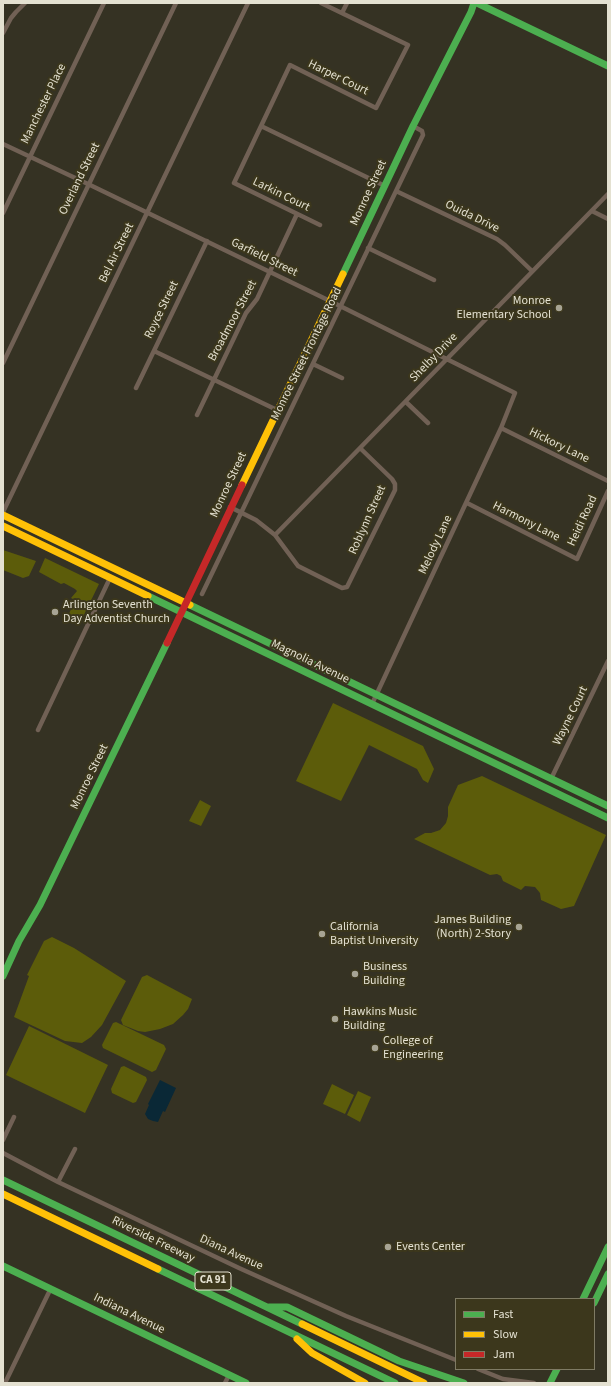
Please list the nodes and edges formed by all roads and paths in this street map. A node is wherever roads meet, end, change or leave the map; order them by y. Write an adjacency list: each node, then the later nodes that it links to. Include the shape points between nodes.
1 (25, 3): 10 (street, via 10,18)
2 (104, 3): 15 (street, Manchester Place)
3 (176, 3): 16 (street, Overland Street)
4 (248, 3): 22 (street, Bel Air Street)
5 (321, 3): 9 (street)
6 (346, 3): 9 (street)
7 (474, 3): 13 (main road, Monroe Street)
8 (477, 3): 11 (main road)
9 (342, 13): 12 (street, Harper Court, via 408,45 376,108 290,66)
10 (3, 33)
11 (608, 66)
12 (261, 126): 17 (street); 23 (street, Larkin Court, via 234,183)
13 (413, 126): 17 (main road, Monroe Street); 18 (street, Monroe Street Frontage Road, via 422,131 423,135)
14 (3, 144): 15 (street, Garfield Street)
15 (30, 157): 16 (street, Garfield Street); 21 (street, Manchester Place)
16 (88, 184): 22 (street, Garfield Street); 35 (street, Overland Street)
17 (385, 186): 31 (main road, Monroe Street)
18 (396, 191): 27 (street, Monroe Street Frontage Road); 28 (street, Ouida Drive, via 497,239)
19 (608, 194): 20 (street, Shelby Drive)
20 (592, 211): 24 (street); 28 (street, Shelby Drive)
21 (3, 213)
22 (147, 213): 26 (street, Garfield Street); 51 (street, Bel Air Street)
23 (297, 214): 25 (street, Larkin Court); 29 (street, Broadmoor Street)
24 (608, 219)
25 (320, 225)
26 (207, 241): 29 (street, Garfield Street); 33 (street, Royce Street)
27 (368, 248): 30 (street); 32 (street, Monroe Street Frontage Road)
28 (532, 271): 34 (street, Shelby Drive)
29 (270, 272): 31 (street, Garfield Street); 38 (street, Broadmoor Street, via 257,299 246,313)
30 (434, 280)
31 (330, 301): 32 (street, Garfield Street); 42 (main road, Monroe Street)
32 (340, 306): 34 (street, Garfield Street); 36 (street, Monroe Street Frontage Road)
33 (154, 351): 38 (street); 39 (street, Royce Street)
34 (447, 358): 40 (street, Garfield Street); 41 (street, Shelby Drive)
35 (3, 363)
36 (313, 364): 37 (street); 52 (street, Monroe Street Frontage Road)
37 (342, 378)
38 (214, 380): 42 (street); 43 (street, Broadmoor Street)
39 (136, 388)
40 (515, 393): 45 (street, Melody Lane)
41 (406, 402): 44 (street); 46 (street, Shelby Drive)
42 (277, 410): 50 (main road, Monroe Street)
43 (197, 415)
44 (428, 423)
45 (502, 428): 47 (street, Hickory Lane); 49 (street, Melody Lane)
46 (360, 448): 55 (street, Shelby Drive); 55 (street, Roblynn Street, via 392,479 395,490 347,587 342,588 298,566)
47 (608, 481)
48 (608, 490): 56 (street, Heidi Road)
49 (467, 503): 56 (street, Harmony Lane); 62 (street, Melody Lane)
50 (230, 507): 52 (street); 59 (main road, Monroe Street)
51 (3, 512)
52 (241, 512): 55 (street); 58 (street, Monroe Street Frontage Road)
53 (3, 515): 59 (main road, Magnolia Avenue)
54 (3, 526): 57 (main road, Magnolia Avenue)
55 (275, 535)
56 (577, 559)
57 (110, 578): 60 (main road, Magnolia Avenue); 64 (street)
58 (202, 594)
59 (186, 604): 60 (main road, Monroe Street); 62 (main road, Magnolia Avenue)
60 (182, 612): 63 (main road, Magnolia Avenue); 69 (main road, Monroe Street)
61 (608, 661): 65 (street, Wayne Court)
62 (377, 695): 63 (street, Melody Lane); 65 (main road, Magnolia Avenue)
63 (372, 704): 66 (main road, Magnolia Avenue)
64 (38, 730)
65 (551, 779): 66 (main road); 67 (main road, Magnolia Avenue)
66 (547, 788): 68 (main road, Magnolia Avenue)
67 (608, 806)
68 (608, 818)
69 (3, 976)
70 (14, 1117): 71 (street)
71 (3, 1140)
72 (75, 1149): 75 (street)
73 (3, 1153): 75 (street, Diana Avenue)
74 (3, 1180): 83 (main road, Riverside Freeway / CA 91)
75 (58, 1182): 85 (street, Diana Avenue, via 346,1316)
76 (3, 1194): 84 (main road, Riverside Freeway / CA 91)
77 (608, 1247): 81 (main road)
78 (3, 1266): 80 (main road, Indiana Avenue)
79 (608, 1274): 82 (main road)
80 (51, 1288): 88 (main road, Indiana Avenue); 89 (street)
81 (583, 1298)
82 (595, 1301)
83 (268, 1307): 94 (main road, Riverside Freeway / CA 91); 95 (main road, via 287,1307 399,1361)
84 (289, 1331): 92 (main road, via 312,1352); 93 (main road, Riverside Freeway / CA 91)
85 (455, 1360)
86 (480, 1370): 96 (street, via 503,1379)
87 (556, 1370): 97 (main road)
88 (229, 1375): 90 (street); 91 (main road, Indiana Avenue)
89 (5, 1383)
90 (225, 1383)
91 (246, 1383)
92 (365, 1383)
93 (395, 1383)
94 (424, 1383)
95 (464, 1383)
96 (534, 1383)
97 (550, 1383)

